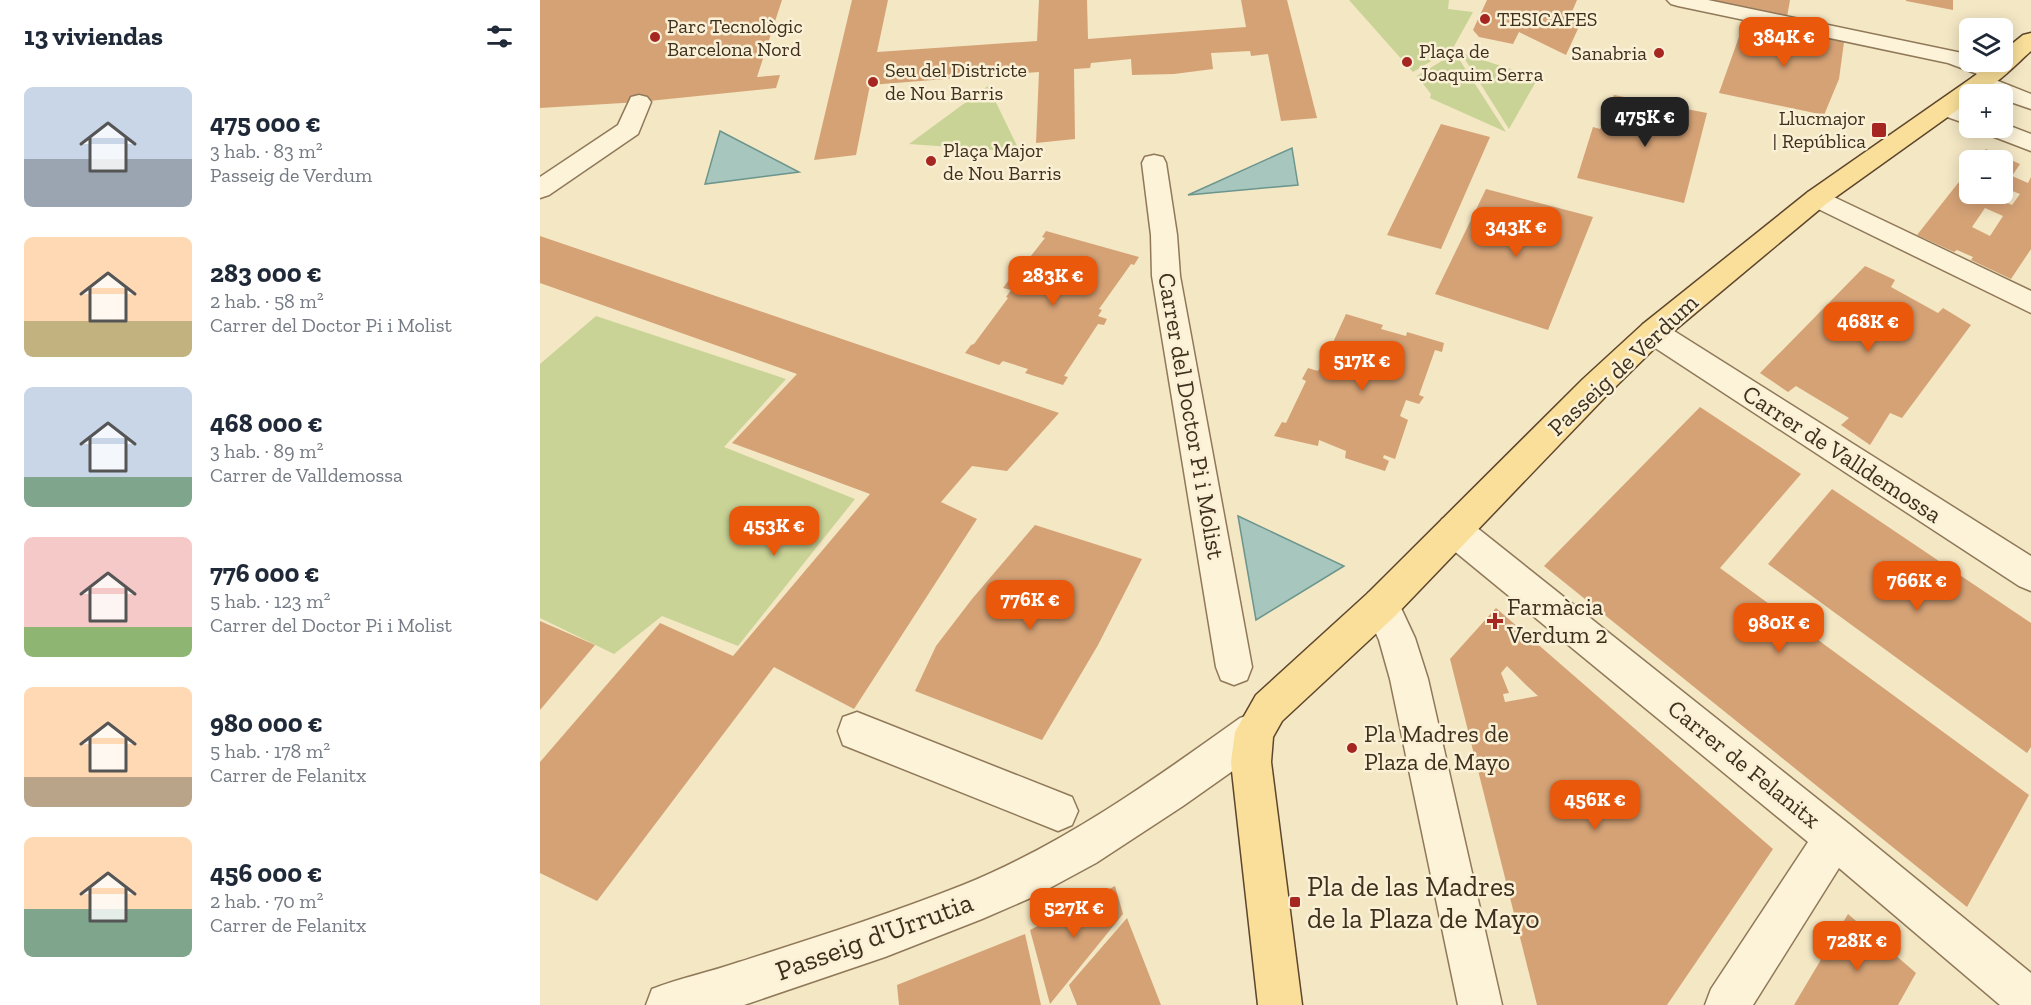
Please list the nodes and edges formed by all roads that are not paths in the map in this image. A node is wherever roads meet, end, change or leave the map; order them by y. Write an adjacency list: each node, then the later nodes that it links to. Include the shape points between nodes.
1 (1678, 0): 3 (street, via 1954,58)
2 (2031, 40): 3 (main road, Passeig de Verdum)
3 (1987, 77): 5 (street); 6 (main road, Passeig de Verdum)
4 (639, 102): 11 (street, via 629,129)
5 (2031, 102)
6 (1944, 108): 7 (street); 12 (main road, Passeig de Verdum)
7 (1959, 114)
8 (2013, 135): 9 (street)
9 (2031, 142)
10 (1154, 163): 18 (street, Carrer del Doctor Pi i Molist, via 1166,276)
11 (540, 189)
12 (1817, 198): 13 (street); 14 (main road, Passeig de Verdum)
13 (2031, 303)
14 (1653, 332): 15 (main road, Passeig de Verdum); 16 (street, Carrer de Valldemossa)
15 (1454, 530): 17 (main road, Passeig de Verdum); 22 (street, Carrer de Felanitx)
16 (2031, 575)
17 (1381, 605): 20 (main road, Passeig de Verdum, via 1269,708); 26 (street, via 1397,638 1409,679)
18 (1234, 668)
19 (857, 731): 21 (street)
20 (1254, 732): 24 (street, Passeig d'Urrutia, via 1098,838 1020,880 907,929); 25 (main road, via 1253,785)
21 (1058, 811)
22 (1835, 838): 23 (street, Carrer de Felanitx); 27 (street)
23 (2031, 1002)
24 (668, 1005)
25 (1280, 1005)
26 (1480, 1005)
27 (1727, 1005)

